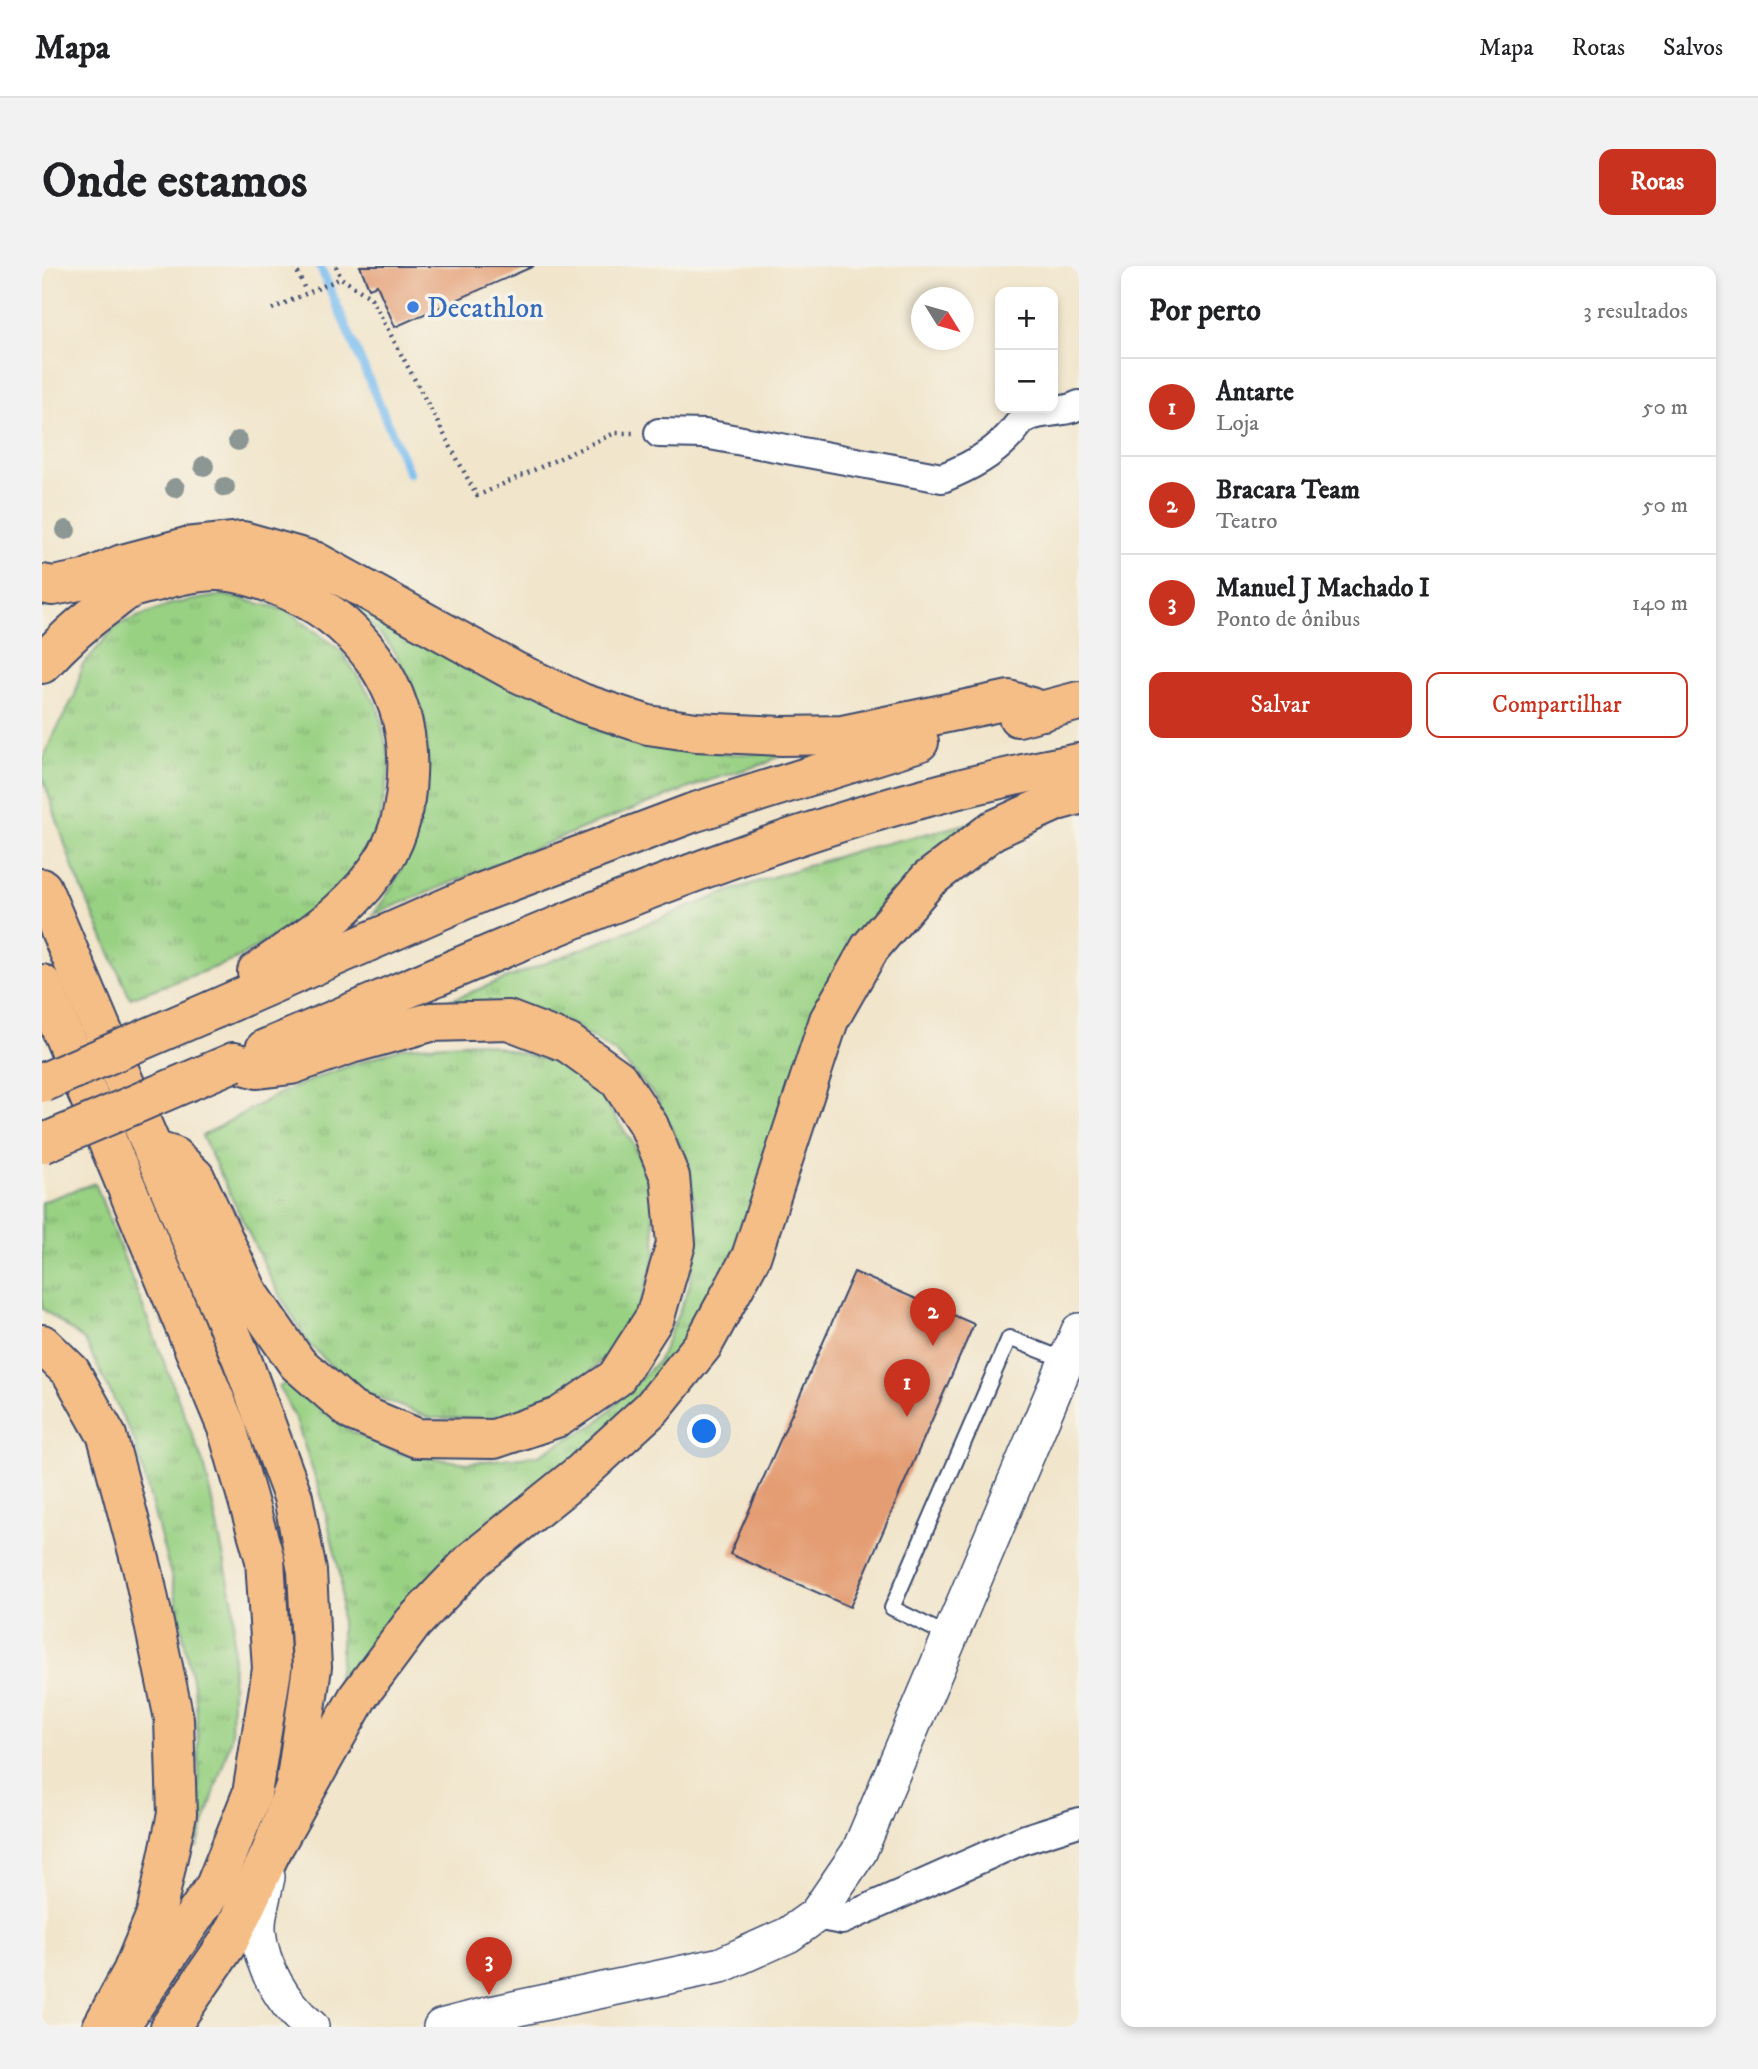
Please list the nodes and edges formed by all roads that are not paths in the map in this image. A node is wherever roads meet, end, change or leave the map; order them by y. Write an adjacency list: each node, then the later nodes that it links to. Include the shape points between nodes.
1 (1079, 405): 2 (street, via 1023,419 985,456 942,478 705,434)
2 (659, 433)
3 (42, 584): 6 (main road, via 84,580 122,564 186,547 243,541 314,561 514,671 582,703 648,724 708,733 842,735 1009,699)
4 (42, 664): 11 (main road, via 76,627 129,589 215,571 257,578 325,609 384,672 400,711 408,752 406,805 387,854 359,895 322,927 241,982)
5 (1079, 701): 6 (main road)
6 (1043, 711): 11 (main road, via 901,747 692,813 481,893)
7 (1079, 763): 12 (main road, via 933,796 685,874)
8 (1079, 796): 20 (main road, via 993,830 928,880 870,947 830,1020 751,1257 703,1345 652,1408 582,1472 472,1560 413,1623 358,1697)
9 (42, 888): 15 (main road)
10 (42, 984): 23 (main road, via 227,1428 265,1560 272,1669 252,1794 215,1886)
11 (215, 1009): 13 (main road, bridge)
12 (234, 1062): 14 (main road, bridge); 15 (main road, via 258,1069 291,1065 431,1021 508,1020 568,1043 618,1079 649,1126 670,1178 676,1244 655,1317 616,1378 559,1417 494,1439 417,1438 352,1412 297,1363 248,1292 195,1177 173,1156)
13 (42, 1083)
14 (42, 1144)
15 (153, 1150): 20 (main road, via 241,1357 293,1497 307,1570 312,1667 295,1786)
16 (42, 1344): 22 (main road, via 71,1372 107,1436 144,1571 174,1719 177,1814 156,1914)
17 (1073, 1346): 18 (street); 18 (lane, via 1009,1338 892,1608)
18 (950, 1637): 21 (street, via 859,1852)
19 (1079, 1822): 21 (street, via 1022,1840 842,1920)
20 (271, 1852): 24 (main road, via 229,1941); 25 (street, via 258,1929 266,1969 298,2016)
21 (816, 1915): 26 (street, via 789,1935 721,1965)
22 (102, 2027)
23 (119, 2027)
24 (170, 2027)
25 (311, 2027)
26 (441, 2027)

